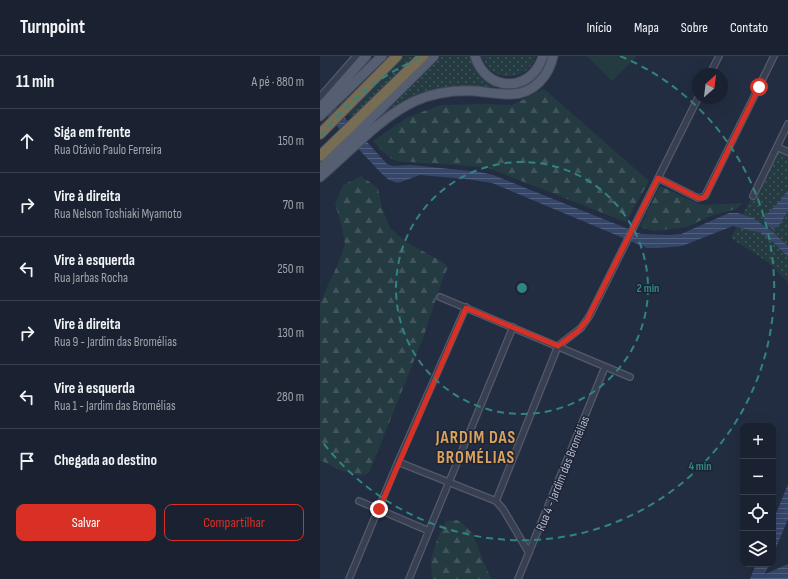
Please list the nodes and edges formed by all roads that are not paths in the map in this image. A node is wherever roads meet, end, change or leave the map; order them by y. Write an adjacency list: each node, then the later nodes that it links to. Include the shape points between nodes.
1 (356, 56): 13 (street)
2 (366, 56): 13 (main road)
3 (382, 56): 13 (main road)
4 (396, 56): 19 (highway)
5 (423, 56): 17 (highway)
6 (434, 56): 17 (main road)
7 (475, 56): 8 (main road, via 486,75 496,82 505,84 517,83 527,78 536,71)
8 (543, 56)
9 (553, 56): 20 (main road, via 547,74 526,91 514,94 474,91 429,95 402,108 371,132)
10 (719, 56): 12 (street)
11 (774, 56): 26 (street, via 703,198 698,198)
12 (713, 68)
13 (334, 93): 14 (street); 16 (main road)
14 (320, 98)
15 (695, 104): 26 (street)
16 (321, 112)
17 (363, 120): 20 (highway)
18 (788, 124): 21 (street)
19 (320, 134)
20 (349, 140): 23 (highway); 24 (main road); 25 (main road)
21 (777, 147): 22 (street); 27 (street)
22 (788, 152)
23 (320, 156)
24 (320, 169)
25 (320, 177)
26 (658, 178): 31 (street, via 587,320 578,331)
27 (753, 196)
28 (440, 296): 29 (street)
29 (466, 308): 30 (street); 34 (street)
30 (513, 327): 31 (street); 35 (street)
31 (558, 346): 32 (street); 37 (street)
32 (605, 366): 33 (street); 40 (street, Rua 4 - Jardim das Bromélias)
33 (630, 377)
34 (398, 462): 35 (street); 38 (street)
35 (449, 482): 37 (street); 39 (street)
36 (359, 501): 38 (street)
37 (496, 501): 40 (street)
38 (379, 509): 39 (street); 41 (street)
39 (429, 531): 42 (street)
40 (529, 553): 43 (street, Rua 4 - Jardim das Bromélias)
41 (349, 579)
42 (409, 579)
43 (518, 579)

